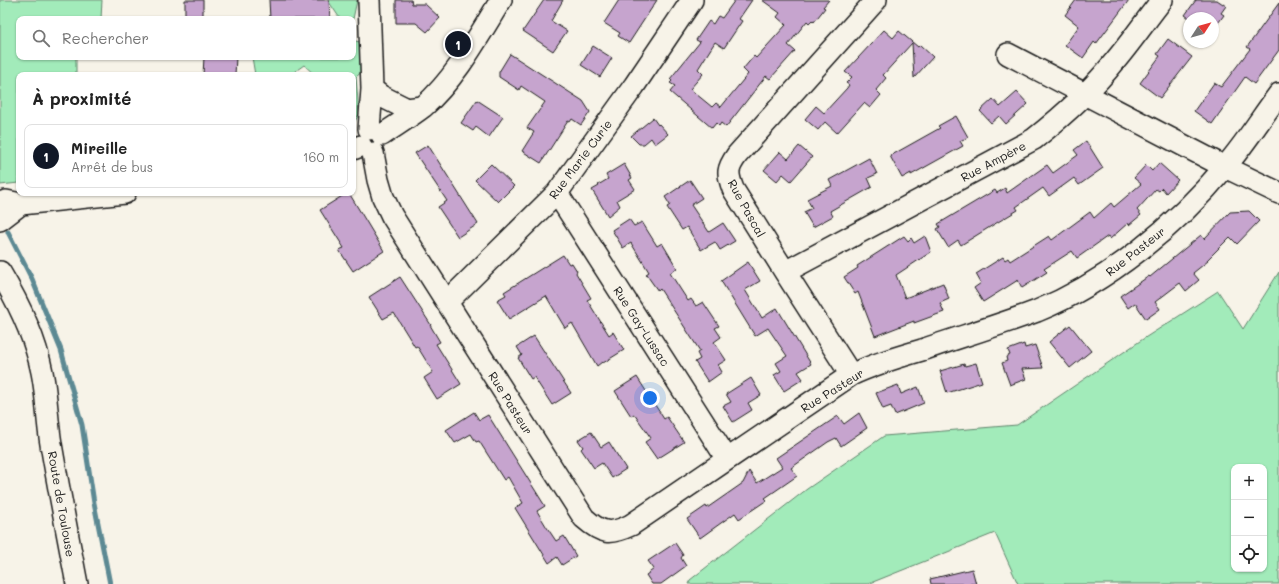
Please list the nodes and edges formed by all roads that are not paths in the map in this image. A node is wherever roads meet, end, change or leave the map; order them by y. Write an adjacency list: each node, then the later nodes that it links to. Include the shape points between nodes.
1 (369, 0): 7 (street, Rue Pasteur)
2 (501, 0): 10 (street, via 454,73)
3 (692, 0): 13 (street, Rue Marie Curie, via 634,86)
4 (876, 0): 20 (street, Rue Pascal, via 730,165 728,176 733,189)
5 (1162, 0): 8 (street, Rue Ampère, via 1115,62)
6 (1008, 54): 8 (street)
7 (372, 89): 10 (street, via 407,109); 11 (street, Rue Pasteur)
8 (1085, 93): 12 (street); 20 (street, Rue Ampère, via 1034,139)
9 (1279, 94): 12 (street, Rue Pasteur)
10 (422, 107): 11 (street)
11 (368, 142): 22 (street, Rue Pasteur, via 378,180 392,216)
12 (1226, 167): 14 (street); 23 (street, Rue Pasteur, via 1192,203 1148,243 1124,262 1071,295 1037,310)
13 (556, 193): 22 (street, Rue Marie Curie); 25 (street, Rue Gay-Lussac)
14 (1279, 193)
15 (97, 196): 17 (street)
16 (0, 203): 17 (street, via 6,201)
17 (21, 204): 18 (street)
18 (0, 220)
19 (0, 272): 24 (street, Route de Toulouse, via 33,341 42,372)
20 (785, 272): 23 (street, Rue Pascal)
21 (0, 301): 24 (street, Route de Toulouse, via 27,361)
22 (447, 302): 25 (street, Rue Pasteur, via 584,518 595,528 607,533 618,532)
23 (851, 374): 25 (street, Rue Pasteur)
24 (48, 424): 26 (street, Route de Toulouse)
25 (727, 459)
26 (77, 584)

